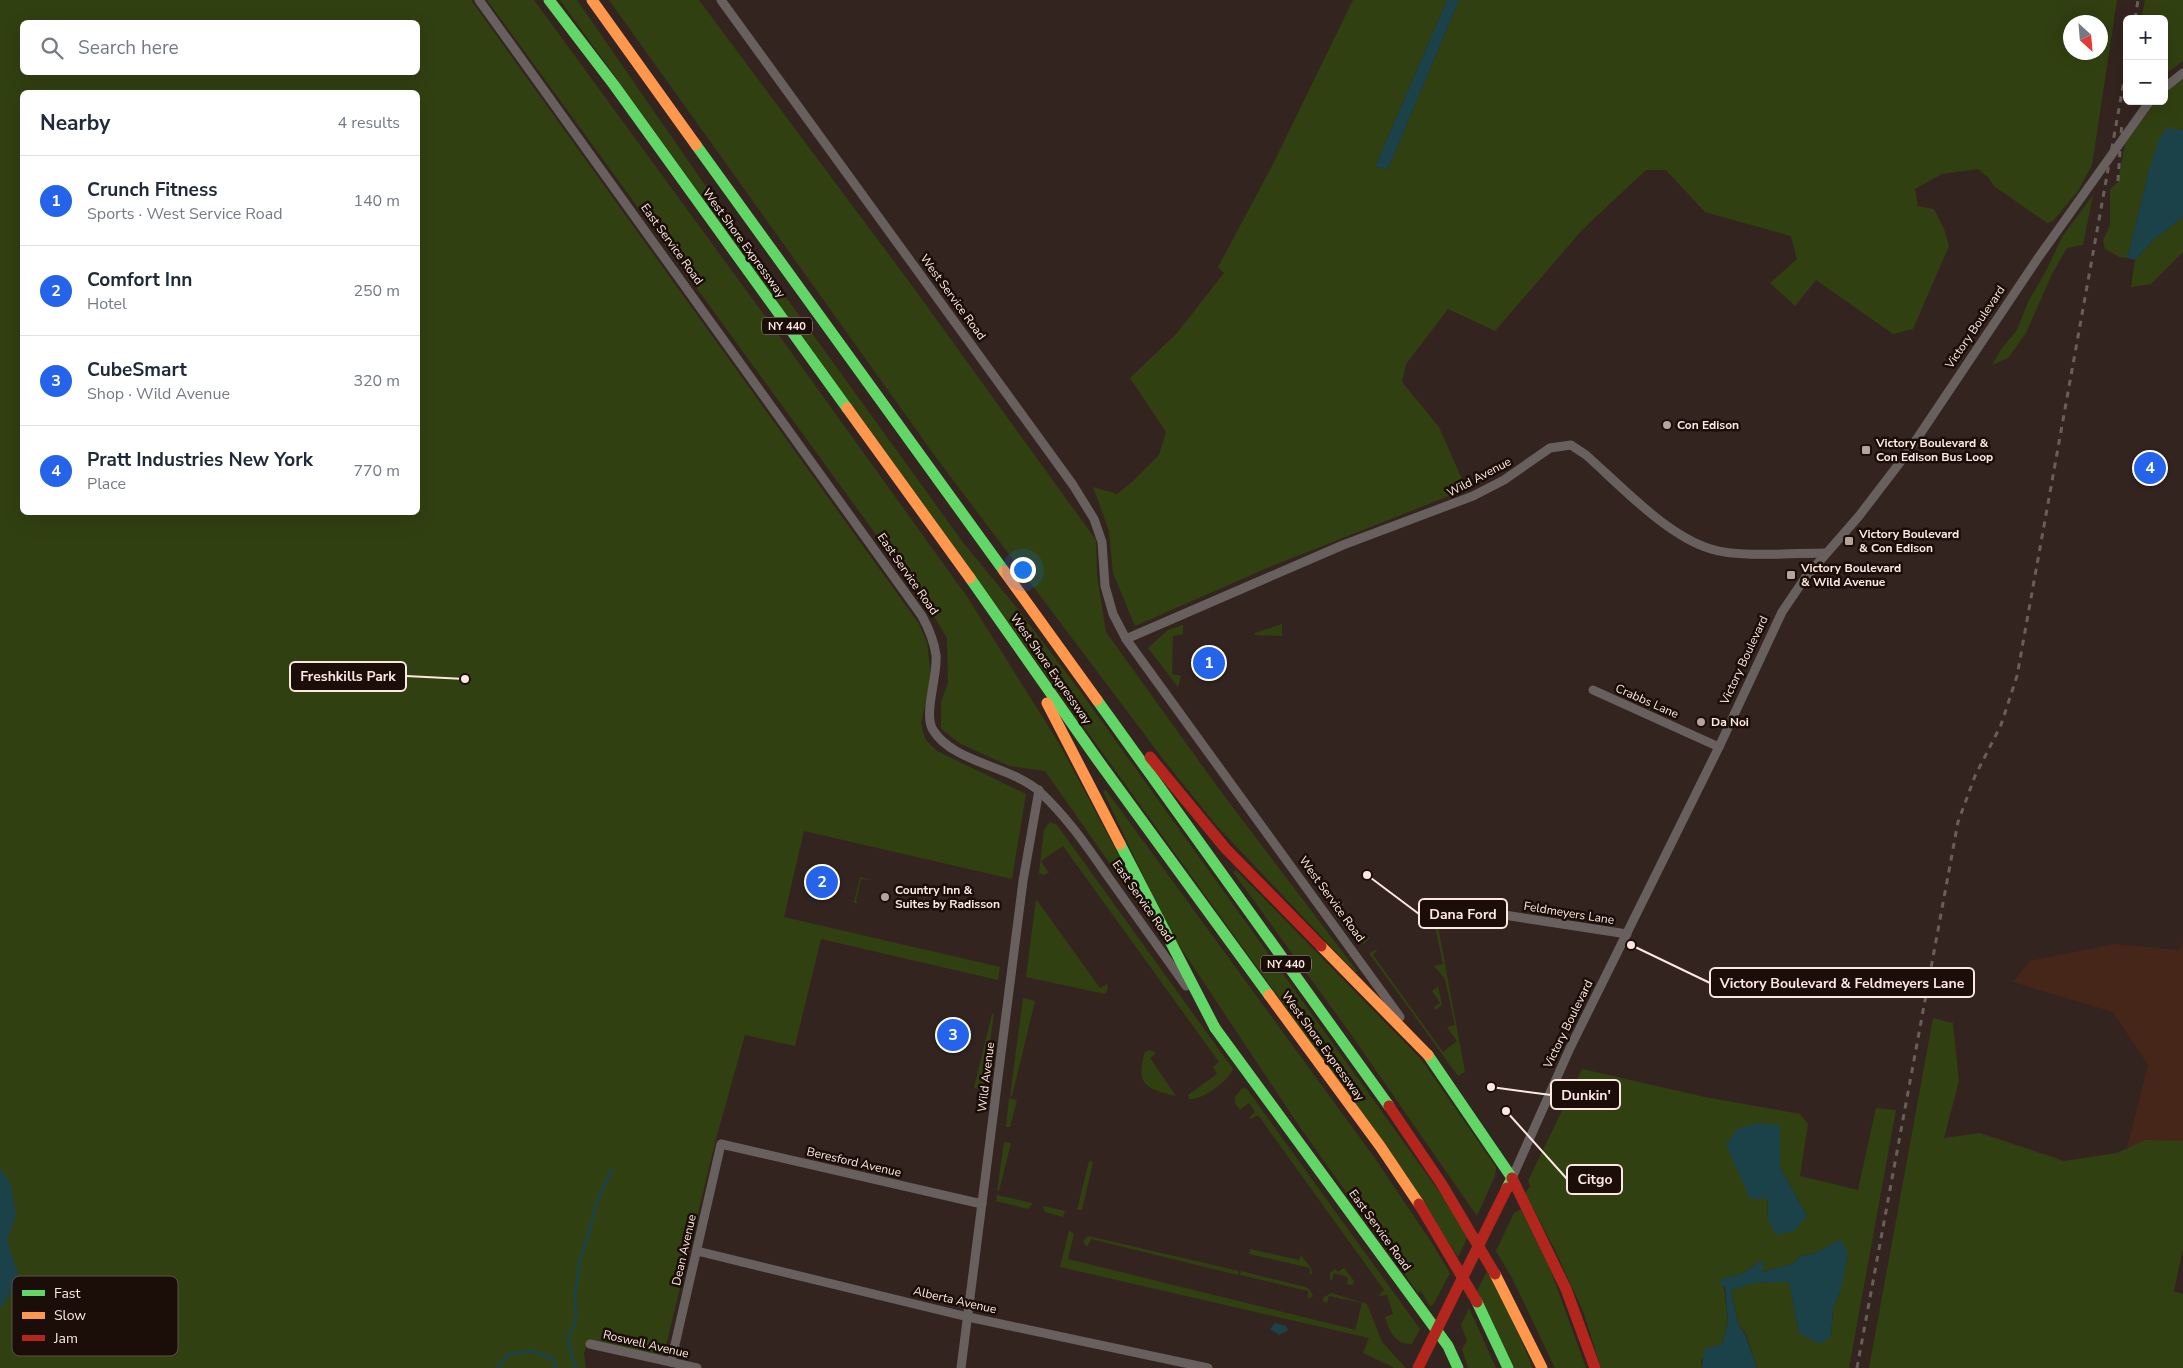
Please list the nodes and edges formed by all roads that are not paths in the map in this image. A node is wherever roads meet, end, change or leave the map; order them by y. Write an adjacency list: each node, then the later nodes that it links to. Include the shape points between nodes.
1 (479, 0): 14 (street, East Service Road, via 922,616 932,635 936,657 930,710 932,728 940,740 952,749)
2 (549, 0): 11 (main road, West Shore Expressway / NY 440, via 614,85)
3 (592, 0): 9 (main road, West Shore Expressway / NY 440)
4 (721, 0): 10 (street, West Service Road, via 1094,518 1102,542 1105,586 1113,614)
5 (2183, 73): 6 (street)
6 (2168, 85)
7 (2147, 105): 8 (street, Victory Boulevard, via 2038,258 1908,452)
8 (1826, 553): 10 (street, Wild Avenue, via 1712,550 1682,537 1586,455 1571,445 1560,445 1473,496 1343,545); 13 (street, Victory Boulevard, via 1799,585 1782,612)
9 (1006, 576): 18 (main road, via 1226,849); 33 (main road, West Shore Expressway / NY 440, via 1412,1139 1458,1208 1503,1287)
10 (1126, 639): 18 (street, West Service Road)
11 (1024, 654): 17 (main road); 32 (main road, West Shore Expressway / NY 440, via 1097,760 1380,1146 1431,1222 1477,1302)
12 (1593, 690): 13 (street, Crabbs Lane)
13 (1719, 746): 16 (street, Victory Boulevard)
14 (1039, 790): 17 (street, East Service Road, via 1067,818); 21 (street, Wild Avenue)
15 (1478, 911): 16 (street, Feldmeyers Lane)
16 (1627, 934): 20 (street, Victory Boulevard, via 1570,1048)
17 (1215, 1028): 24 (main road, East Service Road)
18 (1428, 1055): 20 (main road, West Service Road)
19 (721, 1144): 21 (street, Beresford Avenue); 22 (street, Dean Avenue)
20 (1512, 1178): 24 (main road, Victory Boulevard); 34 (main road, West Service Road, via 1566,1289)
21 (982, 1204): 23 (street, Wild Avenue)
22 (697, 1251): 23 (street, Alberta Avenue); 26 (street, Dean Avenue)
23 (968, 1317): 28 (street, Wild Avenue); 29 (street, Alberta Avenue)
24 (1437, 1331): 30 (main road, Victory Boulevard); 31 (main road, East Service Road)
25 (590, 1344): 26 (street, Roswell Avenue)
26 (671, 1362): 27 (street, Roswell Avenue)
27 (697, 1368)
28 (961, 1368)
29 (1208, 1368)
30 (1418, 1368)
31 (1458, 1368)
32 (1508, 1368)
33 (1542, 1368)
34 (1595, 1368)

